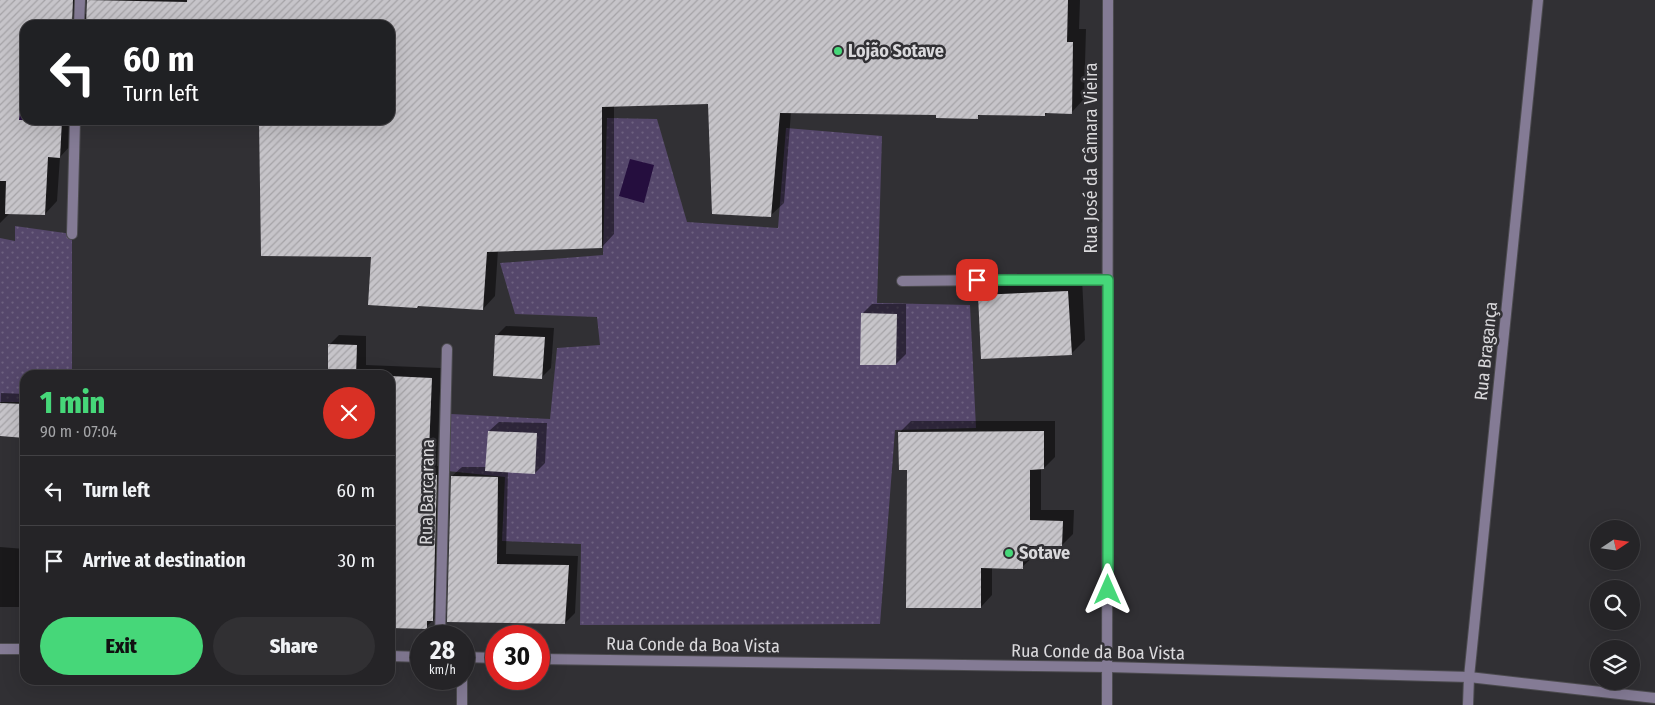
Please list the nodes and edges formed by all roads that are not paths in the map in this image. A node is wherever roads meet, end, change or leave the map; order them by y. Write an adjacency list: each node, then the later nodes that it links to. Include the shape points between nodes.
1 (80, 0): 4 (street)
2 (1108, 0): 7 (street, Rua José da Câmara Vieira)
3 (1538, 0): 17 (street, Rua Bragança)
4 (79, 20)
5 (76, 125): 6 (street)
6 (72, 234)
7 (1108, 280): 8 (street); 16 (street, Rua José da Câmara Vieira)
8 (902, 281)
9 (447, 349): 10 (street, Rua Barcarana)
10 (440, 625)
11 (0, 649): 12 (street)
12 (20, 649)
13 (395, 656): 14 (street)
14 (410, 657)
15 (550, 659): 16 (street, Rua Conde da Boa Vista)
16 (1108, 667): 17 (street, Rua Conde da Boa Vista); 21 (street, Rua José da Câmara Vieira)
17 (1469, 677): 19 (street, Rua Conde da Boa Vista); 22 (street, Rua Bragança)
18 (462, 690): 20 (street)
19 (1655, 698)
20 (462, 705)
21 (1107, 705)
22 (1468, 705)

